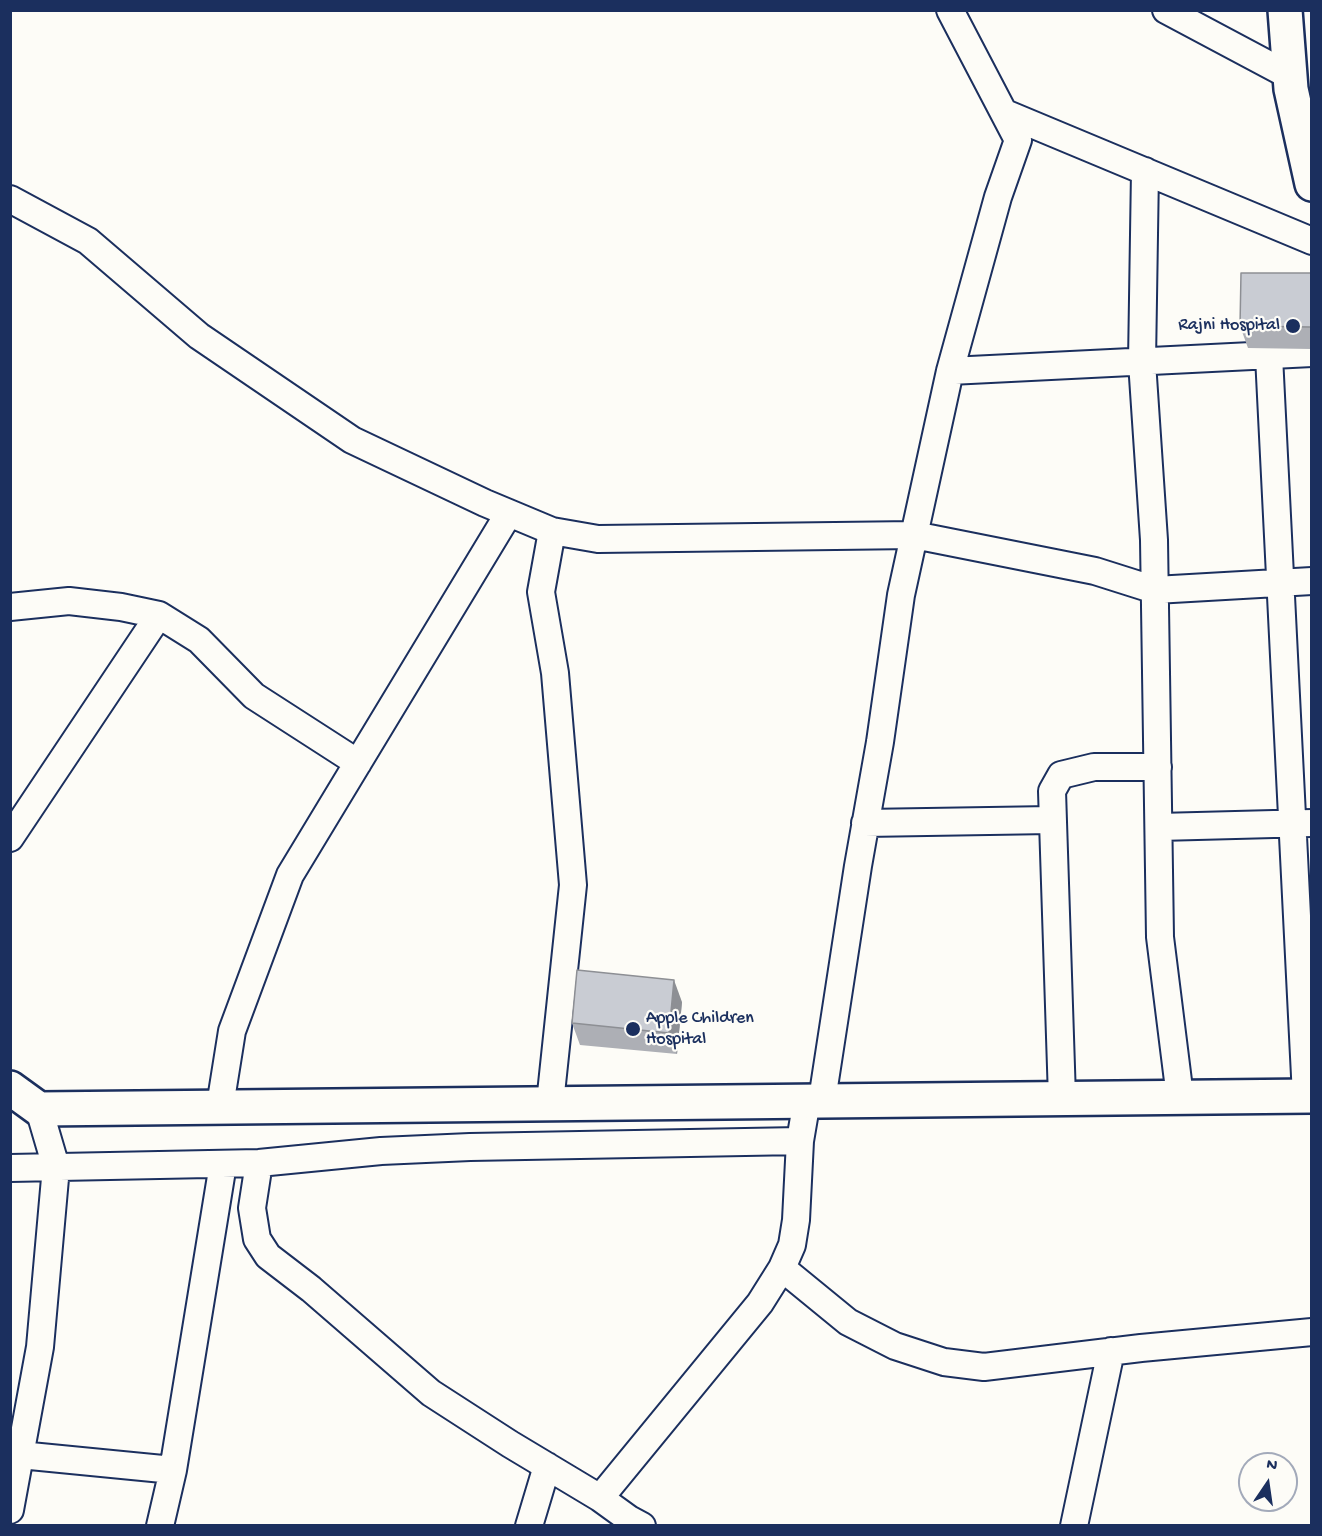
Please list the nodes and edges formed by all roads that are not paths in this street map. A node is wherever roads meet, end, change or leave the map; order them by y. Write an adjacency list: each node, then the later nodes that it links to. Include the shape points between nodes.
1 (950, 10): 5 (street)
2 (1166, 10): 4 (street)
3 (1285, 10): 4 (street)
4 (1290, 76): 7 (street)
5 (1005, 113): 6 (street); 13 (street, via 1018,140 998,197)
6 (1145, 171): 9 (street); 12 (street)
7 (1311, 184)
8 (10, 198): 14 (street, via 88,241 199,336 351,440)
9 (1311, 241)
10 (1311, 353): 11 (street)
11 (1269, 356): 12 (street); 18 (street)
12 (1142, 363): 13 (street); 19 (street)
13 (951, 371): 16 (street)
14 (509, 513): 15 (street); 22 (street)
15 (552, 531): 16 (street, via 598,539); 34 (street, via 541,591 555,672 573,885)
16 (914, 536): 19 (street, via 1095,571); 25 (street)
17 (1311, 581): 18 (street)
18 (1280, 582): 19 (street); 26 (street)
19 (1155, 590): 23 (street)
20 (10, 607): 21 (street, via 69,601)
21 (159, 615): 22 (street, via 199,640 254,696); 28 (street)
22 (358, 763): 35 (street, via 290,875 232,1031)
23 (1158, 767): 24 (street, via 1094,767 1061,775 1052,791); 27 (street)
24 (1051, 820): 25 (street); 32 (street)
25 (865, 823): 33 (street)
26 (1301, 824): 27 (street); 30 (street)
27 (1159, 827): 31 (street, via 1160,937)
28 (10, 838)
29 (10, 1088): 36 (street)
30 (1309, 1096): 31 (street)
31 (1180, 1097): 32 (street)
32 (1062, 1098): 33 (street)
33 (814, 1100): 34 (street); 37 (street)
34 (550, 1103): 35 (street)
35 (220, 1106): 36 (street)
36 (25, 1109): 40 (street)
37 (800, 1141): 38 (street, via 459,1147); 42 (street, via 796,1220 792,1245)
38 (258, 1163): 39 (street); 46 (street, via 252,1208 257,1239 268,1256 431,1394)
39 (223, 1164): 40 (street); 47 (street)
40 (56, 1167): 41 (street); 45 (street, via 40,1347)
41 (10, 1168)
42 (782, 1268): 44 (street, via 848,1322 895,1346 944,1362 984,1367); 48 (street, via 760,1303)
43 (1311, 1332): 44 (street)
44 (1111, 1351): 53 (street)
45 (20, 1455): 47 (street); 49 (street)
46 (547, 1466): 48 (street); 51 (street)
47 (173, 1470): 50 (street)
48 (600, 1498): 52 (street)
49 (10, 1510)
50 (160, 1526)
51 (529, 1526)
52 (642, 1526)
53 (1074, 1526)

